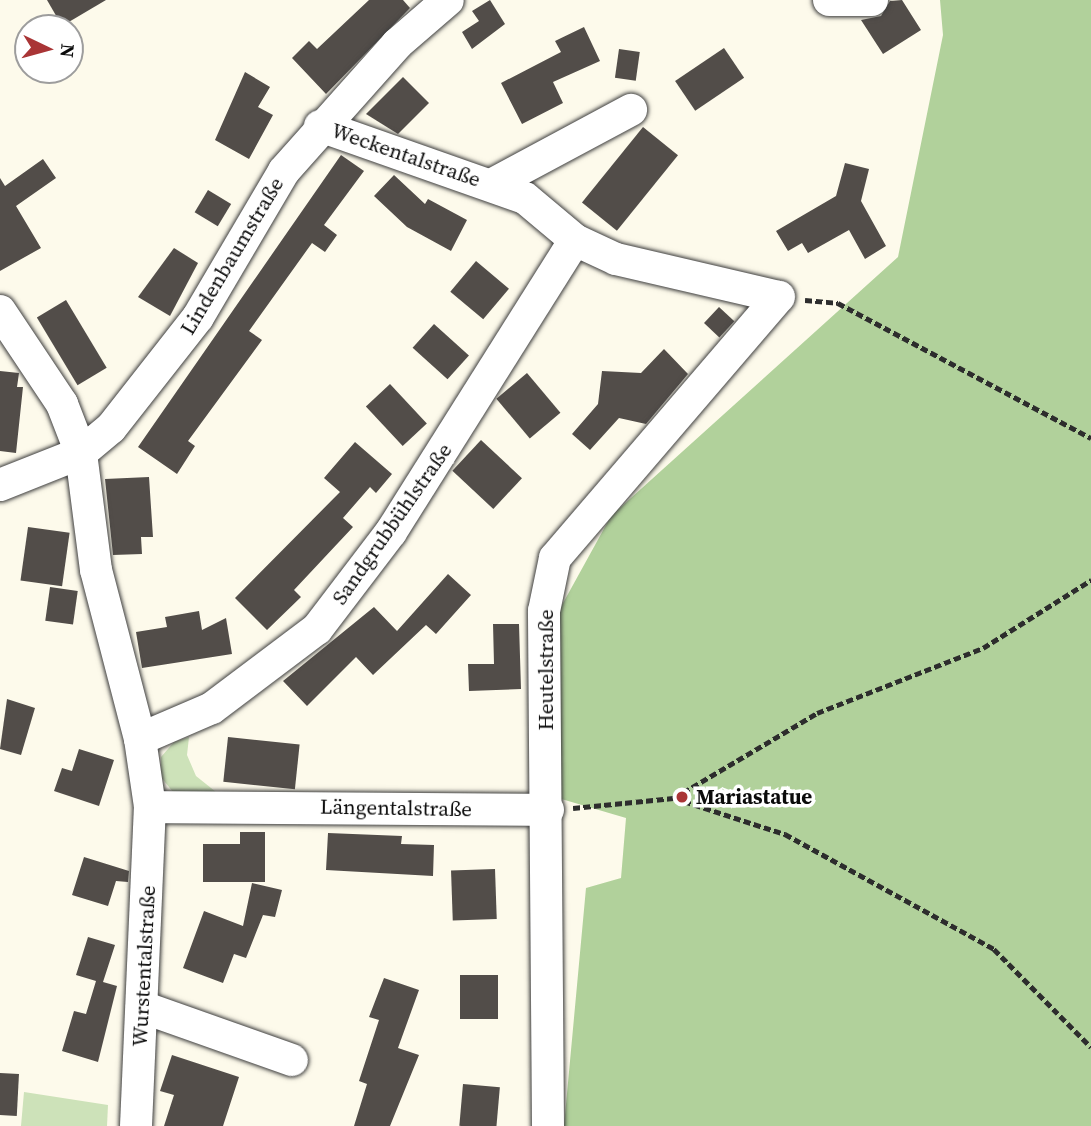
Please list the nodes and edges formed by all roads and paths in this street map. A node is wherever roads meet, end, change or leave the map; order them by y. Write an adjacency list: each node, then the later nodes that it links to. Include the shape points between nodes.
1 (448, 0): 5 (street, Lindenbaumstraße)
2 (829, 0): 3 (street)
3 (872, 0)
4 (631, 110): 6 (street, Weckentalstraße)
5 (320, 126): 6 (street, Weckentalstraße); 11 (street, Lindenbaumstraße, via 284,171 176,348 138,399)
6 (491, 185): 7 (street, Weckentalstraße, via 526,198)
7 (575, 240): 8 (street, Weckentalstraße, via 690,281); 14 (street, Sandgrubbühlstraße, via 391,532 317,629 212,708)
8 (779, 297): 10 (path, via 838,303); 17 (street, Heutelstraße, via 555,558 544,611)
9 (0, 311): 11 (street, via 62,404)
10 (1091, 438)
11 (81, 453): 12 (street, Lindenbaumstraße); 14 (street, via 96,570)
12 (0, 485)
13 (1091, 580): 15 (path, via 983,648 817,713)
14 (140, 739): 16 (street)
15 (674, 798): 17 (path); 19 (path, via 785,834 994,949)
16 (150, 807): 17 (street, Längentalstraße); 18 (street, Wurstentalstraße)
17 (548, 810): 22 (street, Heutelstraße)
18 (142, 1007): 20 (street); 21 (street, Wurstentalstraße)
19 (1091, 1047)
20 (292, 1060)
21 (136, 1126)
22 (548, 1126)

